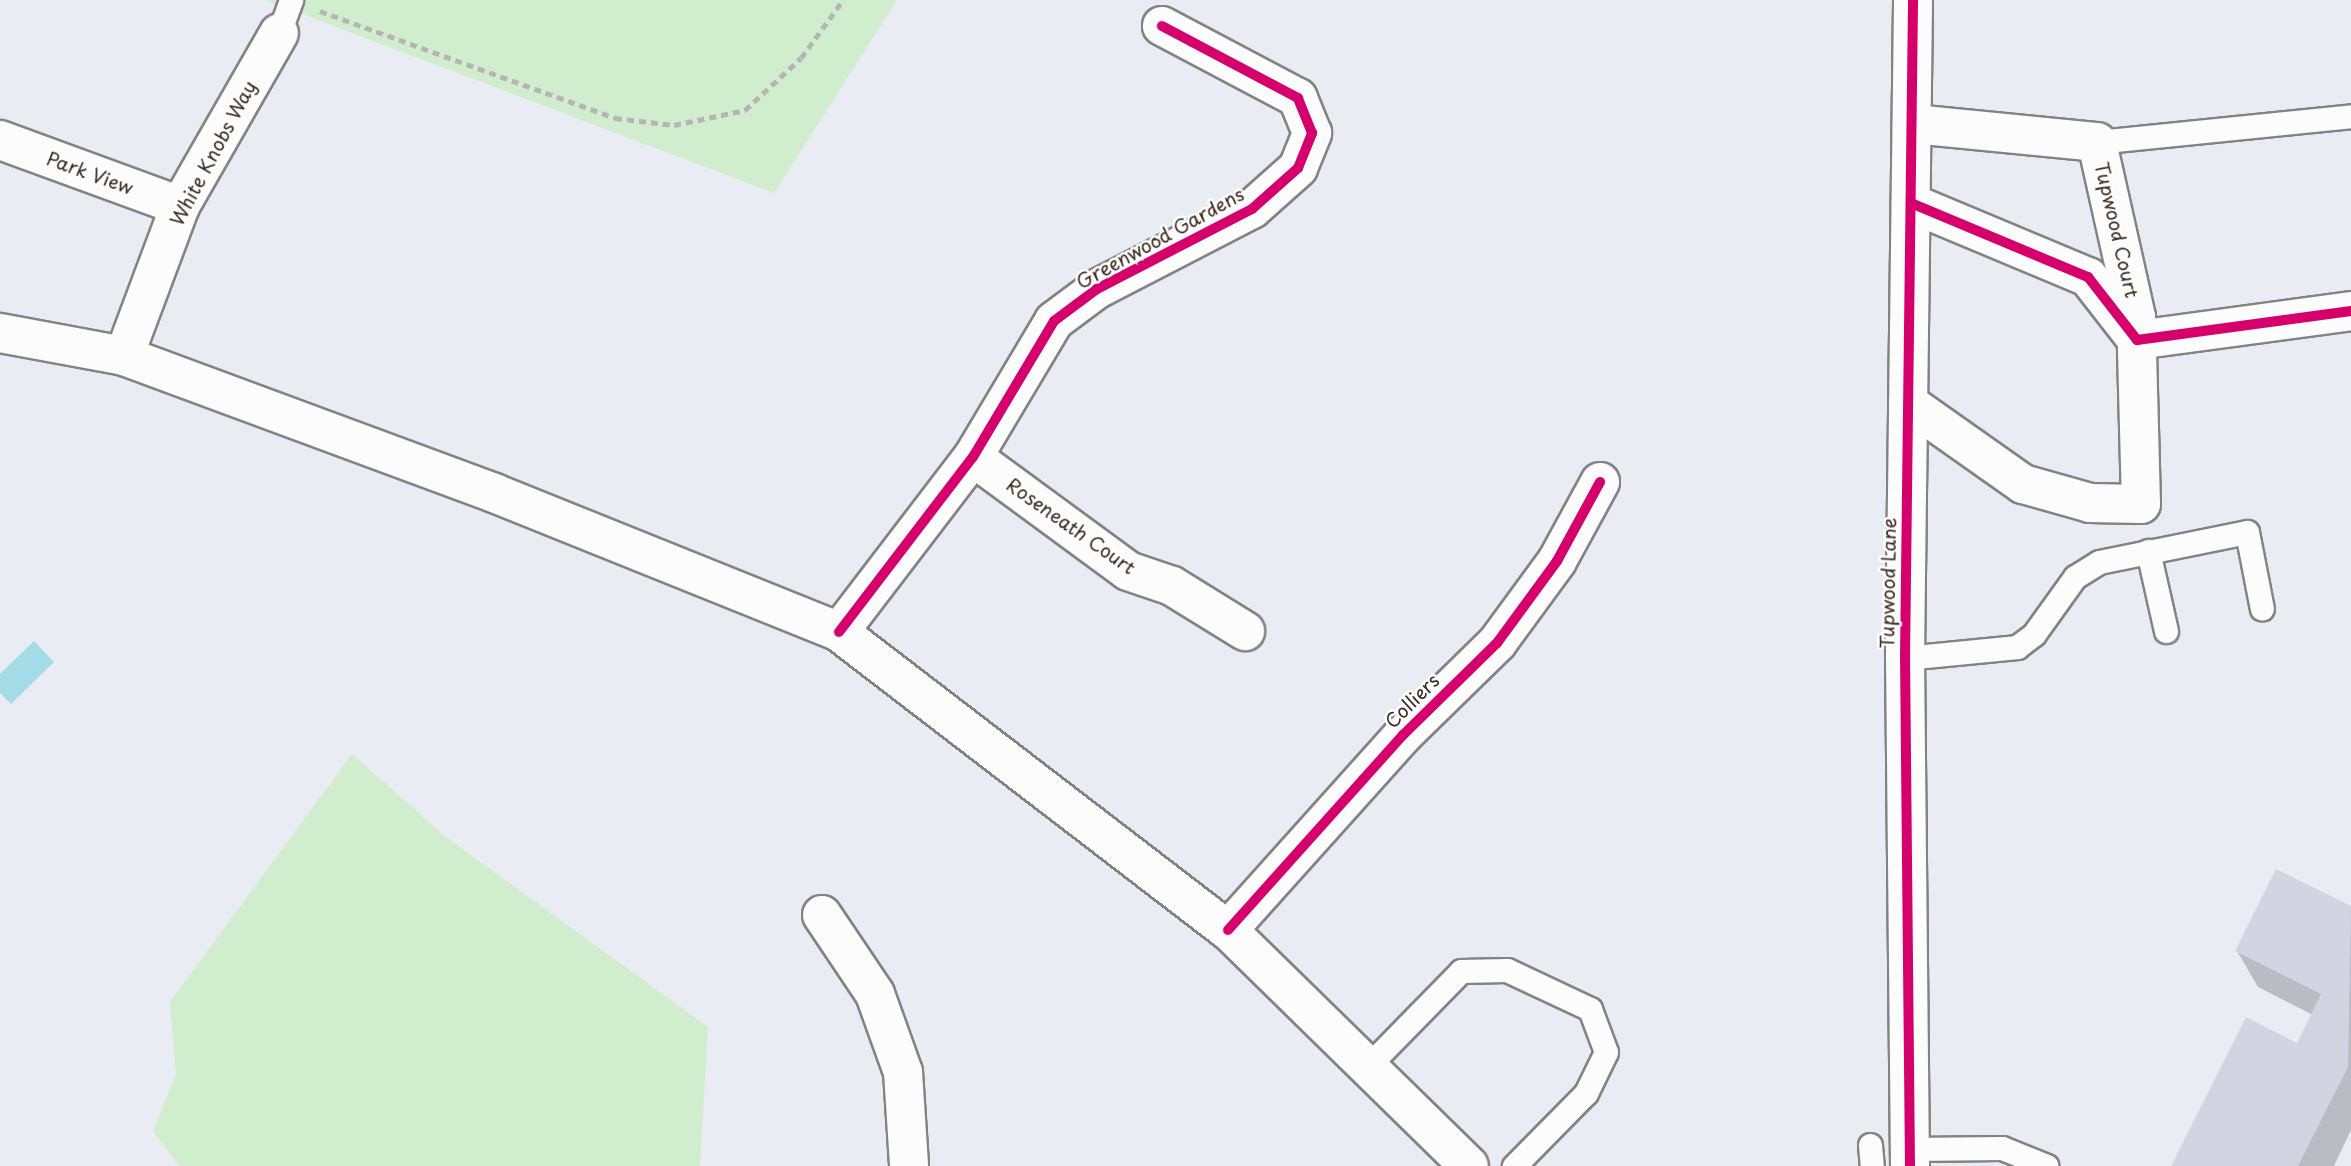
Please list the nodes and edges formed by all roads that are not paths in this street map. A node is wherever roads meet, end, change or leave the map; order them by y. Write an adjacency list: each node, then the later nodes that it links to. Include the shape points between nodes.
1 (1913, 0): 5 (street, Tupwood Lane)
2 (287, 11): 9 (street, White Knobs Way)
3 (1162, 26): 15 (street, Greenwood Gardens, via 1298,98 1312,133 1298,168 1252,209 1097,289 1054,321)
4 (2351, 116): 7 (lane)
5 (1912, 124): 7 (street, Tupwood Court); 8 (street, Tupwood Lane)
6 (0, 140): 9 (street, Park View)
7 (2097, 142): 12 (street, Tupwood Court)
8 (1911, 203): 12 (street, via 2088,277); 14 (street, Tupwood Lane)
9 (180, 206): 13 (street, White Knobs Way)
10 (2351, 311): 12 (street)
11 (0, 333): 13 (street)
12 (2137, 340): 14 (street, Tupwood Court, via 2140,504 2090,503 2023,484)
13 (124, 356): 21 (street, via 495,493)
14 (1908, 403): 22 (street, Tupwood Lane)
15 (973, 457): 19 (street, Roseneath Court, via 1128,571 1171,586); 21 (street, Greenwood Gardens)
16 (1600, 482): 24 (street, Colliers, via 1557,561 1497,643 1403,735)
17 (2148, 551): 18 (lane, via 2247,532); 20 (lane); 22 (lane, via 2099,562 2075,577 2034,634 2017,647)
18 (2262, 609)
19 (1245, 631)
20 (2166, 631)
21 (839, 632): 24 (street)
22 (1905, 658): 26 (street, Tupwood Lane)
23 (822, 915): 27 (street, via 875,994 903,1072)
24 (1228, 930): 25 (street)
25 (1368, 1066): 28 (street); 29 (lane, via 1461,971 1507,970 1590,1009 1606,1052 1586,1093)
26 (1910, 1158): 30 (lane, via 2002,1148)
27 (909, 1166)
28 (1469, 1166)
29 (1514, 1166)
30 (2047, 1166)

